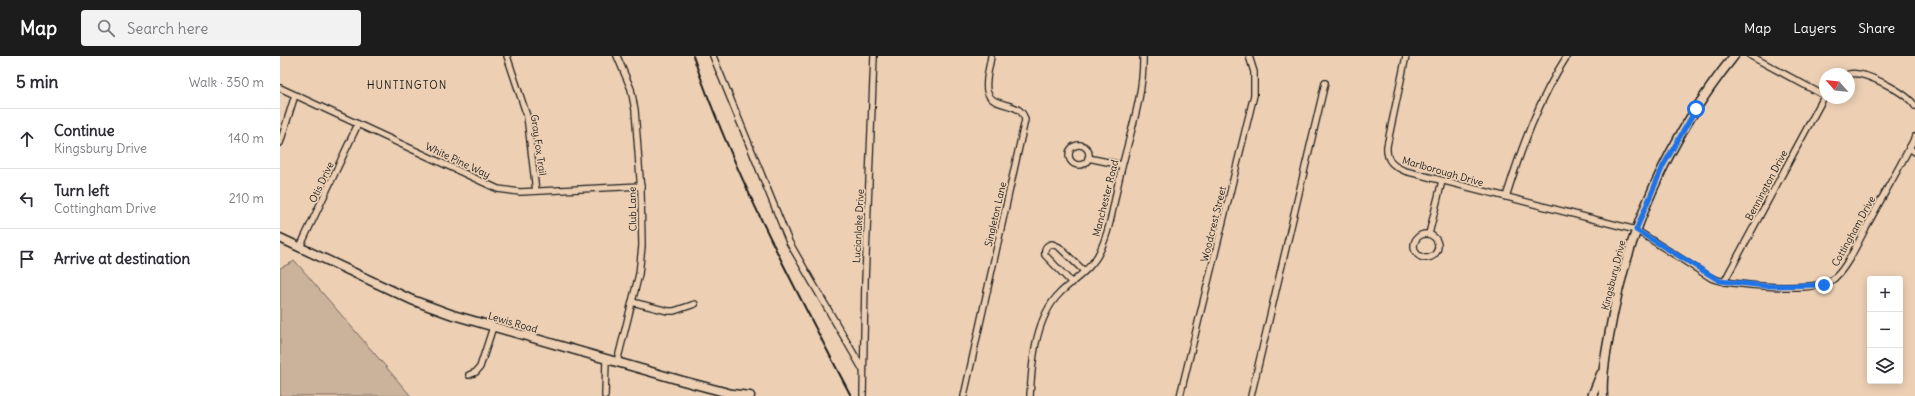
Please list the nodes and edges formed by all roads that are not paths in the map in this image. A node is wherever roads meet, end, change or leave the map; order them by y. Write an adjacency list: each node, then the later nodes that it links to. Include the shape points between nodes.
1 (507, 56): 28 (street, Gray Fox Trail, via 527,116)
2 (618, 56): 27 (street, Club Lane, via 634,100)
3 (713, 56): 43 (street, via 789,242)
4 (874, 56): 43 (street, Lucianlake Drive, via 864,281)
5 (991, 56): 48 (street, Singleton Lane, via 986,86 989,96 996,102 1018,109 1025,120)
6 (1142, 56): 25 (street, Manchester Road, via 1141,90)
7 (1249, 56): 50 (street, Woodcrest Street, via 1255,79 1254,96)
8 (1406, 56): 26 (street, Marlborough Drive, via 1387,157 1390,163 1398,168)
9 (1567, 56): 29 (street, via 1542,101)
10 (1734, 56): 30 (street, Kingsbury Drive, via 1718,75 1678,136)
11 (1750, 56): 15 (street)
12 (1855, 73): 18 (street, via 1870,77 1905,96)
13 (1325, 83): 51 (street)
14 (280, 88): 16 (street, White Pine Way)
15 (1819, 93)
16 (295, 95): 19 (street, White Pine Way); 21 (street)
17 (1821, 104): 35 (street, Bennington Drive)
18 (1915, 106)
19 (358, 124): 28 (street, White Pine Way, via 498,189 513,192); 33 (street, Otis Drive)
20 (1915, 137): 22 (street, Cottingham Drive)
21 (280, 143)
22 (1909, 148): 23 (street); 35 (street, Cottingham Drive, via 1840,272 1830,282 1808,286 1766,286)
23 (1915, 152)
24 (1088, 158): 25 (street)
25 (1122, 165): 34 (street, Manchester Road, via 1100,252)
26 (1442, 181): 29 (street, Marlborough Drive); 31 (street)
27 (641, 186): 28 (street, White Pine Way); 37 (street, Club Lane, via 641,263)
28 (536, 191)
29 (1506, 197): 30 (street, Marlborough Drive)
30 (1636, 230): 35 (street, Cottingham Drive, via 1712,278); 40 (street, Kingsbury Drive, via 1623,273)
31 (1429, 234): 31 (street, via 1422,234 1415,241 1415,251 1423,257 1432,256 1438,248 1436,238)
32 (280, 238): 33 (street, Lewis Road)
33 (300, 248): 39 (street, Lewis Road, via 412,300)
34 (1084, 271): 36 (street, Manchester Road); 36 (street, via 1055,245 1048,246 1045,255)
35 (1724, 282)
36 (1072, 283): 49 (street, Manchester Road, via 1055,299 1043,322 1034,355)
37 (632, 302): 38 (street, via 668,311); 42 (street, Club Lane)
38 (695, 304)
39 (493, 327): 41 (street, Lewis Road); 44 (street, via 480,367)
40 (1606, 358): 52 (street, Kingsbury Drive); 53 (street, Kingsbury Drive)
41 (606, 359): 42 (street, Lewis Road); 45 (street)
42 (616, 362): 46 (street, Lewis Road, via 695,385)
43 (863, 370): 47 (street, Lucianlake Drive)
44 (469, 375)
45 (605, 396)
46 (750, 396)
47 (863, 396)
48 (964, 396)
49 (1030, 396)
50 (1180, 396)
51 (1252, 396)
52 (1592, 396)
53 (1603, 396)

